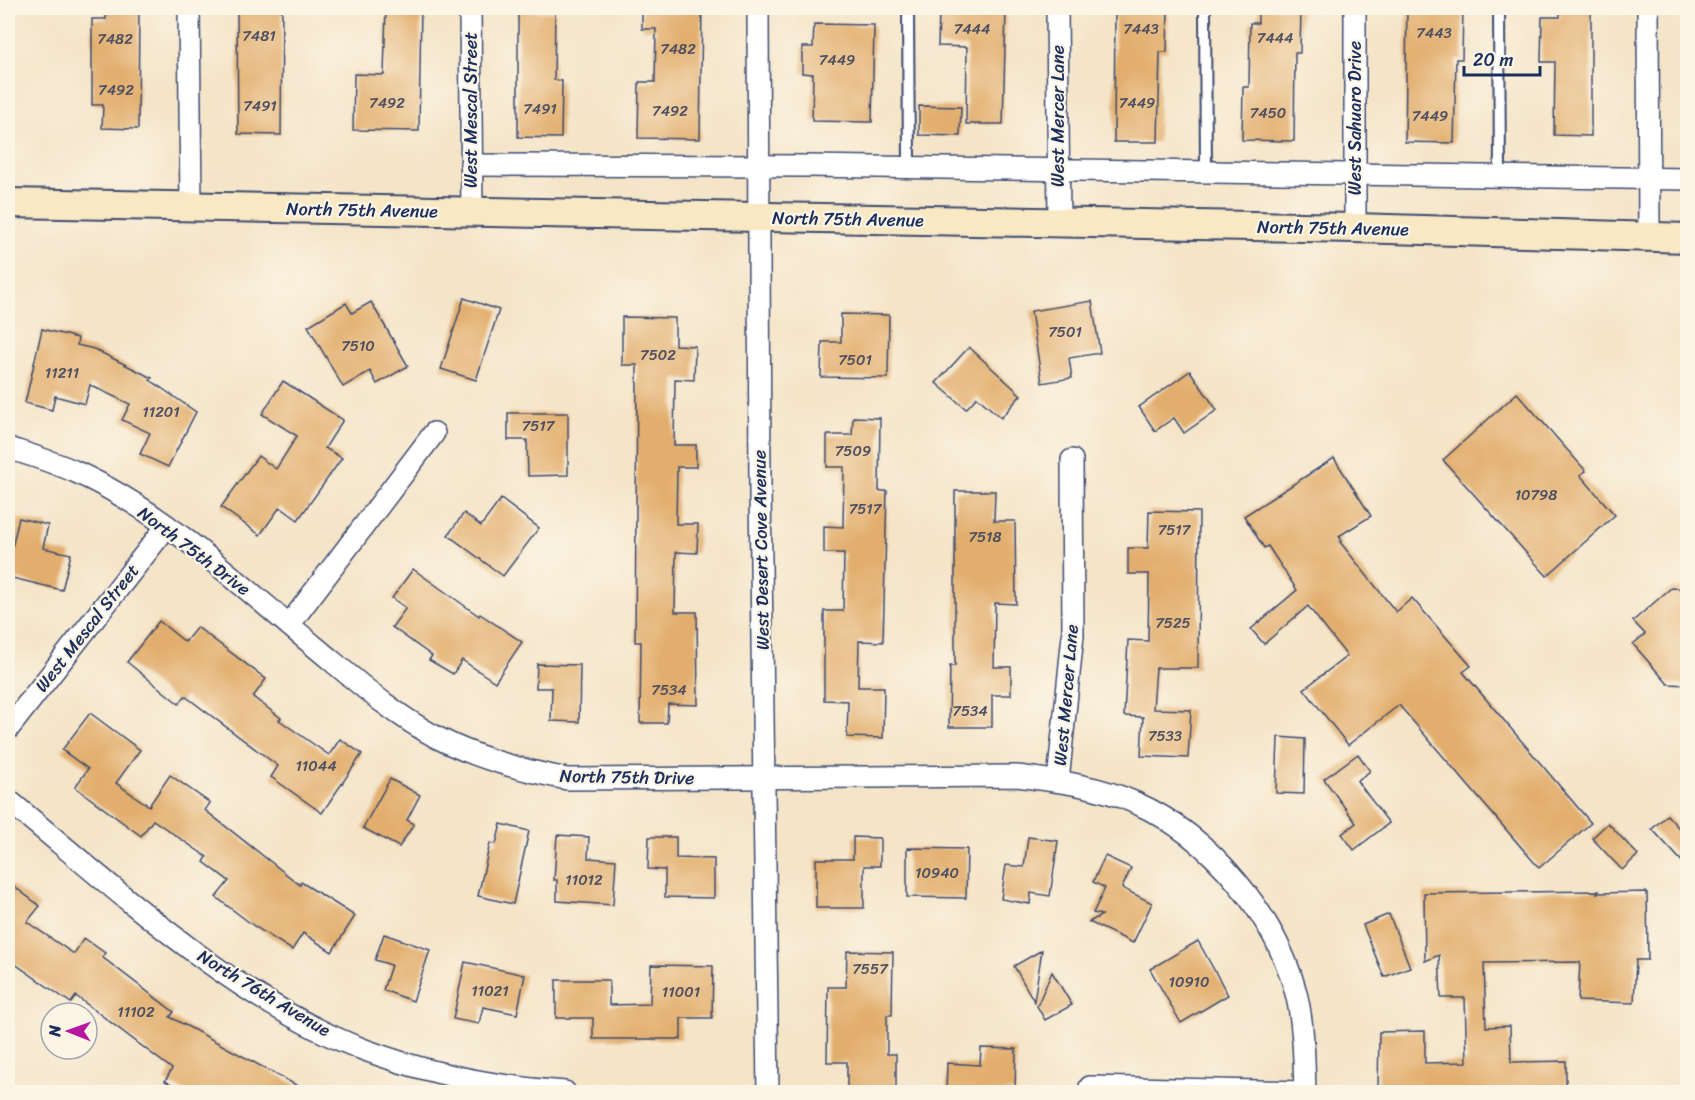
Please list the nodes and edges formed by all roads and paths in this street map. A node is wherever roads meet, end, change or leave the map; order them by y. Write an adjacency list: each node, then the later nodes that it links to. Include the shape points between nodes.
1 (189, 8): 20 (street)
2 (470, 8): 10 (street, West Mescal Street)
3 (758, 8): 11 (street, West Desert Cove Avenue)
4 (908, 8): 12 (lane)
5 (1057, 8): 13 (street, West Mercer Lane)
6 (1205, 8): 14 (lane)
7 (1355, 8): 15 (street, West Sahuaro Drive)
8 (1500, 8): 16 (lane)
9 (1648, 8): 17 (street)
10 (471, 165): 11 (street); 21 (street, West Mescal Street)
11 (759, 166): 12 (street); 22 (street, West Desert Cove Avenue)
12 (909, 168): 13 (street)
13 (1058, 170): 14 (street); 23 (street, West Mercer Lane)
14 (1206, 172): 15 (street)
15 (1356, 174): 16 (street); 24 (street, West Sahuaro Drive)
16 (1500, 176): 17 (street)
17 (1648, 179): 18 (street); 25 (street)
18 (1688, 179)
19 (8, 203): 20 (main road, North 75th Avenue)
20 (191, 206): 21 (main road, North 75th Avenue)
21 (472, 212): 22 (main road, North 75th Avenue)
22 (759, 217): 23 (main road, North 75th Avenue); 33 (street, West Desert Cove Avenue)
23 (1059, 224): 24 (main road, North 75th Avenue)
24 (1355, 228): 25 (main road, North 75th Avenue)
25 (1649, 236): 26 (main road, North 75th Avenue)
26 (1688, 238)
27 (434, 433): 31 (street)
28 (8, 448): 30 (street, North 75th Drive, via 77,473)
29 (1072, 460): 34 (street, West Mercer Lane, via 1073,635)
30 (166, 526): 31 (street, North 75th Drive); 32 (street, West Mescal Street)
31 (289, 625): 33 (street, North 75th Drive, via 387,706 436,737 518,769 567,779)
32 (8, 729)
33 (764, 779): 34 (street, North 75th Drive, via 1017,776); 39 (street, West Desert Cove Avenue)
34 (1058, 781): 40 (street, West Mercer Lane, via 1105,791 1157,814 1201,845 1230,873 1252,901 1278,947 1297,996)
35 (8, 800): 36 (street, North 76th Avenue, via 195,952 292,1015 363,1049)
36 (480, 1087): 38 (street, North 76th Avenue)
37 (1090, 1088): 40 (street)
38 (565, 1092)
39 (768, 1092)
40 (1305, 1092)

